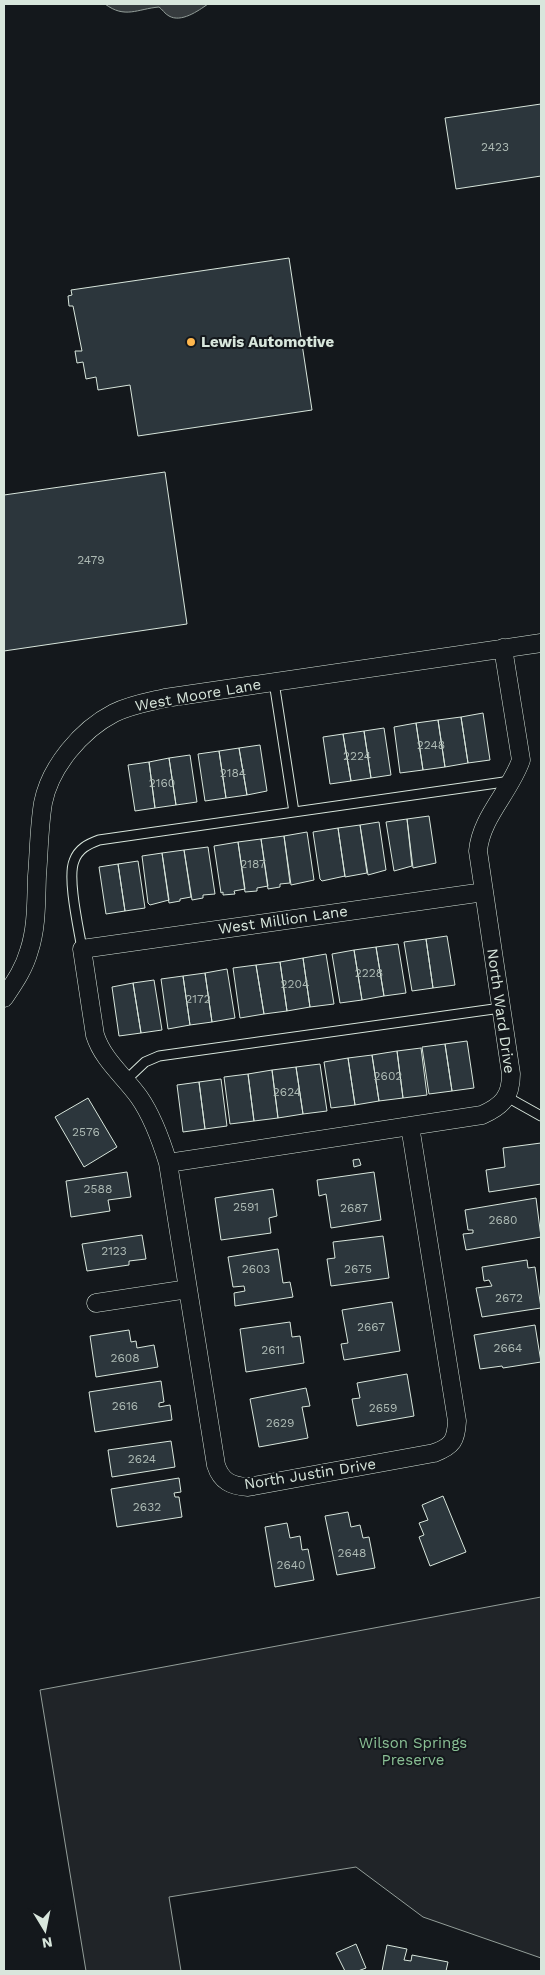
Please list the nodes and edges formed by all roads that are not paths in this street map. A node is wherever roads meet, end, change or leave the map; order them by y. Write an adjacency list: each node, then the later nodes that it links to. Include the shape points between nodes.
1 (541, 643): 2 (street, West Moore Lane)
2 (503, 648): 3 (street, West Moore Lane); 4 (street, North Ward Drive, via 521,760)
3 (274, 682): 5 (lane); 8 (street, West Moore Lane, via 137,704 113,713 68,752 53,775 43,802 35,928 30,951)
4 (512, 781): 5 (lane); 6 (street, North Ward Drive, via 479,841)
5 (294, 812): 7 (lane, via 89,843 73,862 72,876)
6 (484, 892): 7 (street, West Million Lane); 9 (street, North Ward Drive)
7 (82, 949): 10 (street, North Justin Drive, via 94,1035 99,1048)
8 (4, 998)
9 (501, 1008): 10 (lane, via 159,1056 145,1062); 11 (street, North Ward Drive, via 512,1074)
10 (126, 1080): 14 (street, North Justin Drive, via 150,1115)
11 (507, 1097): 12 (lane); 13 (street, via 497,1109 482,1115)
12 (541, 1116)
13 (410, 1126): 14 (street); 15 (street, North Justin Drive, via 457,1421 453,1442 444,1449 248,1487 237,1487 227,1482 219,1475 216,1465)
14 (168, 1163): 15 (street, North Justin Drive)
15 (188, 1289): 16 (street)
16 (96, 1303)

